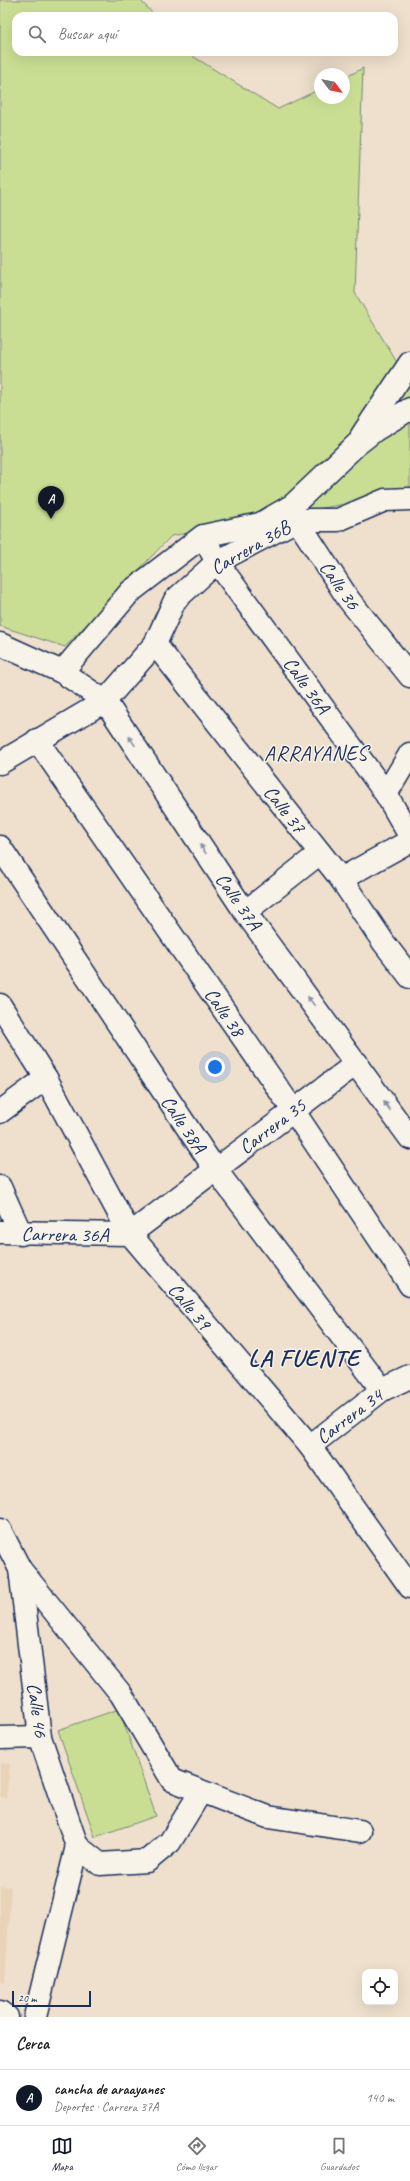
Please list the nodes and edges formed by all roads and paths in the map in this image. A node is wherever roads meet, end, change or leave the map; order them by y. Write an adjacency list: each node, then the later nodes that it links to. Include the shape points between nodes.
1 (410, 363): 3 (street)
2 (410, 410): 3 (street, via 375,430)
3 (356, 445): 6 (street, via 293,505)
4 (410, 499): 5 (street, Carrera 36B, via 385,500 338,520)
5 (296, 520): 6 (street); 8 (street, Carrera 36B); 12 (street, Calle 36, via 349,600)
6 (260, 524): 7 (street)
7 (203, 536): 8 (street, Calle 36A); 11 (street, via 130,592)
8 (217, 562): 10 (street, Carrera 36B, via 175,600); 17 (street, Calle 36A)
9 (0, 644): 11 (street, Calle 37A)
10 (155, 644): 13 (street, Carrera 36B); 21 (street, Calle 37)
11 (62, 672): 13 (street, Calle 37A)
12 (410, 676)
13 (106, 701): 14 (street, Carrera 36B); 23 (street, Calle 37A, one-way to 13)
14 (37, 740): 16 (street, Carrera 36B); 28 (street, Calle 38)
15 (410, 754): 17 (street)
16 (0, 763)
17 (386, 794): 18 (street, Calle 36A)
18 (410, 836)
19 (410, 841): 22 (street)
20 (0, 847): 31 (street, Calle 38A)
21 (320, 853): 22 (street, Calle 37); 23 (street)
22 (341, 879): 24 (street, Calle 37, via 384,944)
23 (245, 912): 26 (street, Calle 37A, one-way to 23)
24 (410, 977)
25 (0, 1005): 27 (street, Calle 39)
26 (356, 1063): 28 (street, Carrera 35); 30 (street, Calle 37A, one-way to 26)
27 (46, 1078): 29 (street); 35 (street, Calle 39)
28 (293, 1110): 31 (street, Carrera 35); 36 (street, Calle 38)
29 (0, 1112)
30 (410, 1138)
31 (215, 1169): 35 (street, Carrera 35); 38 (street, Calle 38A)
32 (0, 1188): 34 (street)
33 (0, 1232): 34 (street, Carrera 36A)
34 (21, 1234): 35 (street, Carrera 36A)
35 (130, 1234): 39 (street, Calle 39)
36 (410, 1285)
37 (410, 1377): 38 (street, Carrera 34)
38 (382, 1390): 39 (street, Carrera 34)
39 (310, 1446): 42 (street, Calle 39)
40 (0, 1530): 41 (street)
41 (20, 1569): 43 (street, Calle 46); 45 (street, via 122,1694 172,1780)
42 (410, 1587)
43 (40, 1737): 44 (street); 47 (street, Calle 46)
44 (0, 1738)
45 (200, 1793): 46 (street, via 268,1817); 47 (street, via 170,1842 147,1861 100,1864)
46 (360, 1831)
47 (77, 1846): 50 (street)
48 (0, 2012): 49 (street)
49 (7, 2017)
50 (35, 2017)

